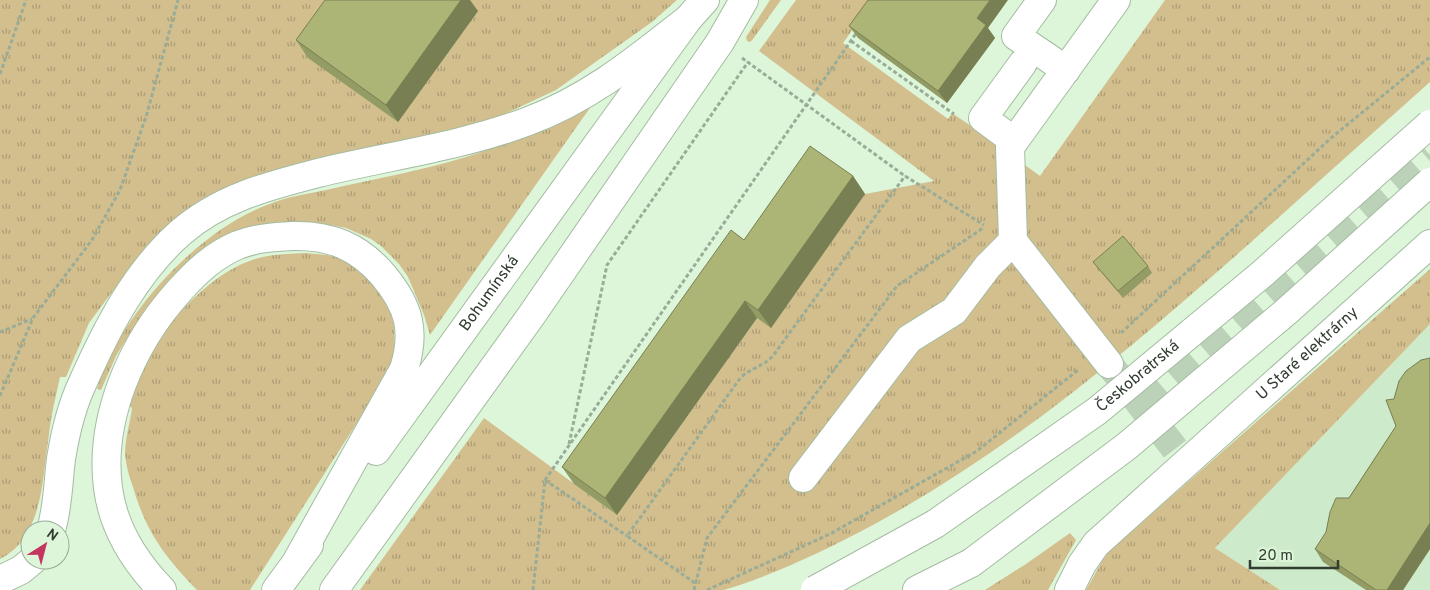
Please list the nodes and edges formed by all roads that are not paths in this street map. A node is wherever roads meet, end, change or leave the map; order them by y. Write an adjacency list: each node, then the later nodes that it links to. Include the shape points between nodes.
1 (744, 0): 19 (main road, via 720,42 531,316)
2 (1042, 0): 6 (main road, via 1016,36)
3 (1116, 0): 6 (main road)
4 (696, 10): 14 (main road, via 617,74 554,111 494,133 448,145 274,184 215,208 179,234 139,279 108,329 82,384 64,443); 15 (main road, Bohumínská)
5 (1023, 63): 8 (main road, via 983,118)
6 (1066, 70): 8 (main road)
7 (1430, 124): 22 (main road, Českobratrská, bridge, via 1262,274 1097,411 935,524)
8 (1014, 141): 10 (main road, via 1010,147)
9 (1430, 182): 16 (main road, bridge, via 1287,311 1127,446)
10 (1013, 241): 12 (main road); 13 (main road, via 988,266 954,311 909,339)
11 (1430, 244): 25 (main road, U Staré elektrárny, via 1180,457 1096,544)
12 (1105, 358)
13 (803, 478)
14 (54, 520)
15 (298, 559): 20 (main road, via 404,370 410,350 408,319 387,280 358,251 338,242 299,236 261,238 219,254 185,285 151,327 116,399 106,468 110,501 128,546); 21 (main road, Bohumínská)
16 (971, 563): 23 (main road); 24 (main road)
17 (20, 570): 18 (main road)
18 (0, 580)
19 (335, 589)
20 (162, 590)
21 (276, 590)
22 (815, 590)
23 (917, 590)
24 (938, 590)
25 (1069, 590)

